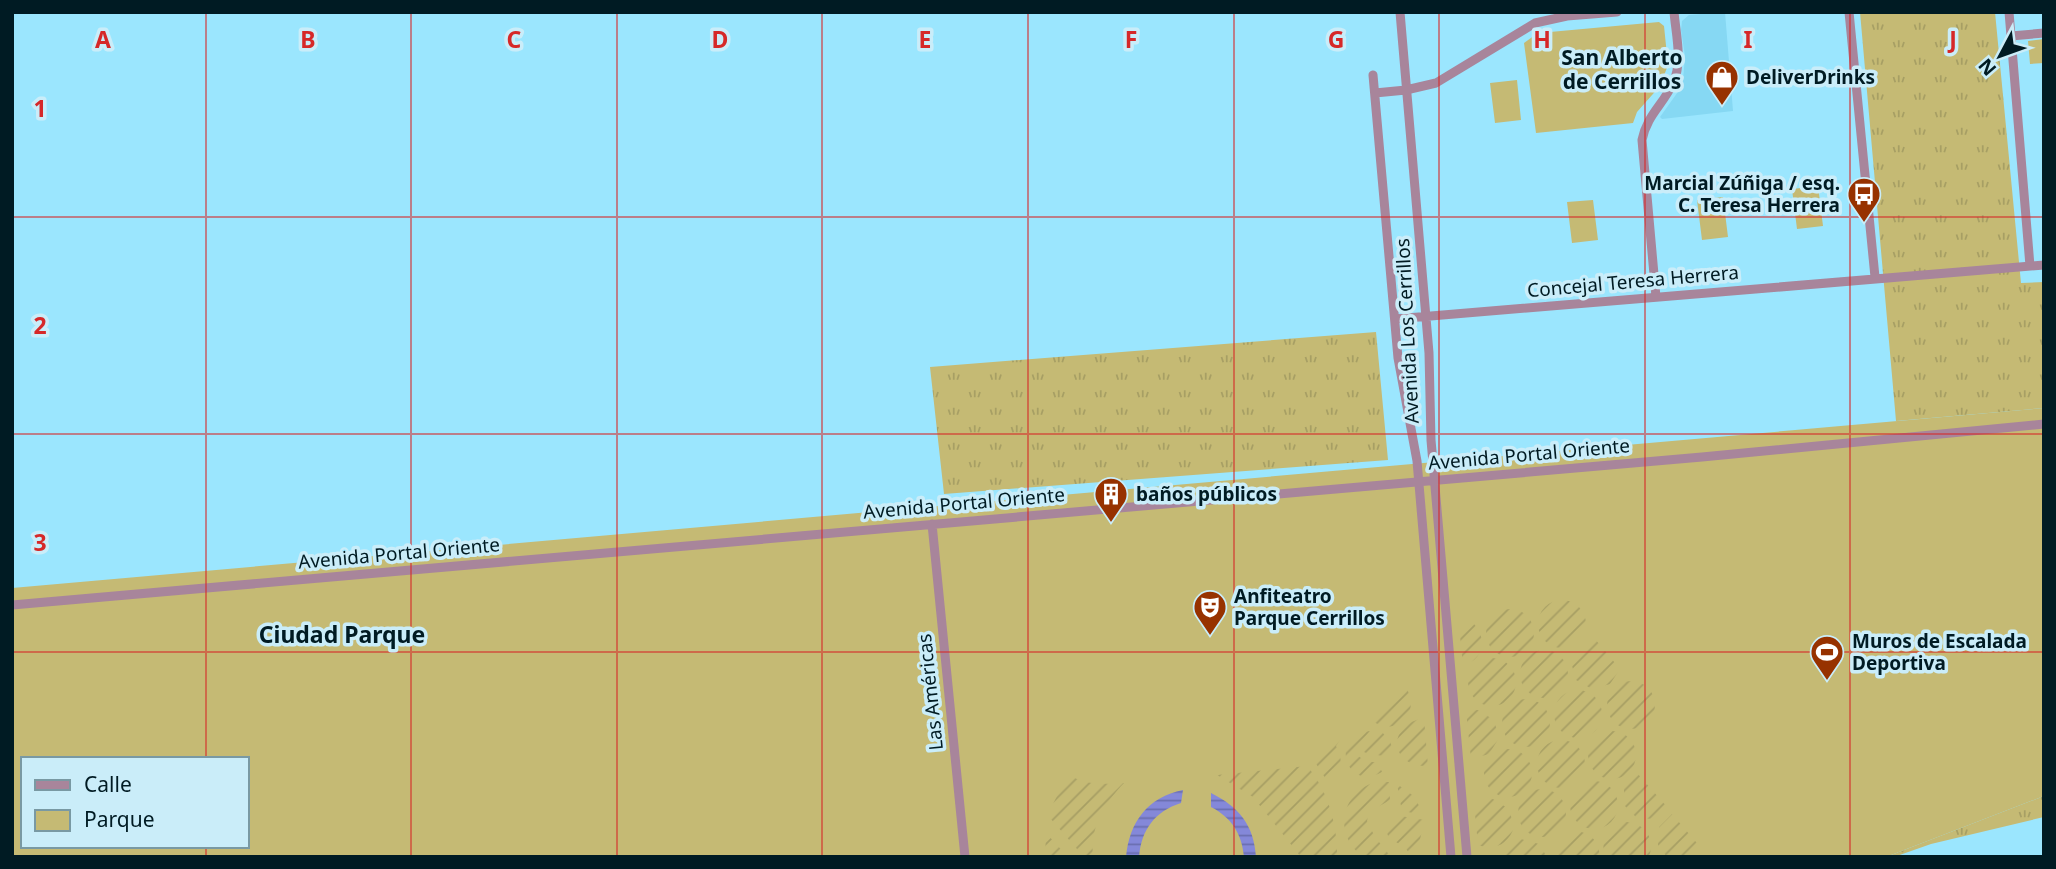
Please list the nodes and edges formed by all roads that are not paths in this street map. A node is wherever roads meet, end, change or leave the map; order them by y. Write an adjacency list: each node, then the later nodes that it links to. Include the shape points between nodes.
1 (1400, 12): 9 (street, Avenida Los Cerrillos)
2 (1617, 12): 9 (street, via 1535,23 1450,76)
3 (1674, 12): 14 (street, via 1677,70 1648,118 1642,140)
4 (1849, 12): 13 (street)
5 (2009, 12): 7 (street)
6 (2044, 33): 7 (street)
7 (2011, 36): 12 (street)
8 (1373, 75): 10 (street, Avenida Los Cerrillos)
9 (1406, 90): 10 (street); 15 (street, Avenida Los Cerrillos)
10 (1376, 93): 16 (street, Avenida Los Cerrillos)
11 (2044, 264): 12 (street, Concejal Teresa Herrera)
12 (2030, 266): 13 (street, Concejal Teresa Herrera)
13 (1874, 277): 14 (street, Concejal Teresa Herrera)
14 (1656, 297): 15 (street, Concejal Teresa Herrera)
15 (1426, 317): 16 (street, Concejal Teresa Herrera); 18 (street, Avenida Los Cerrillos)
16 (1395, 319): 19 (street, Avenida Los Cerrillos)
17 (2044, 424): 18 (street, Avenida Portal Oriente)
18 (1434, 480): 19 (street, Avenida Portal Oriente); 24 (street, Avenida Los Cerrillos)
19 (1419, 481): 20 (street, Avenida Portal Oriente); 23 (street, Avenida Los Cerrillos)
20 (932, 524): 21 (street, Avenida Portal Oriente); 22 (street, Las Américas)
21 (12, 605)
22 (965, 857)
23 (1451, 857)
24 (1467, 857)

